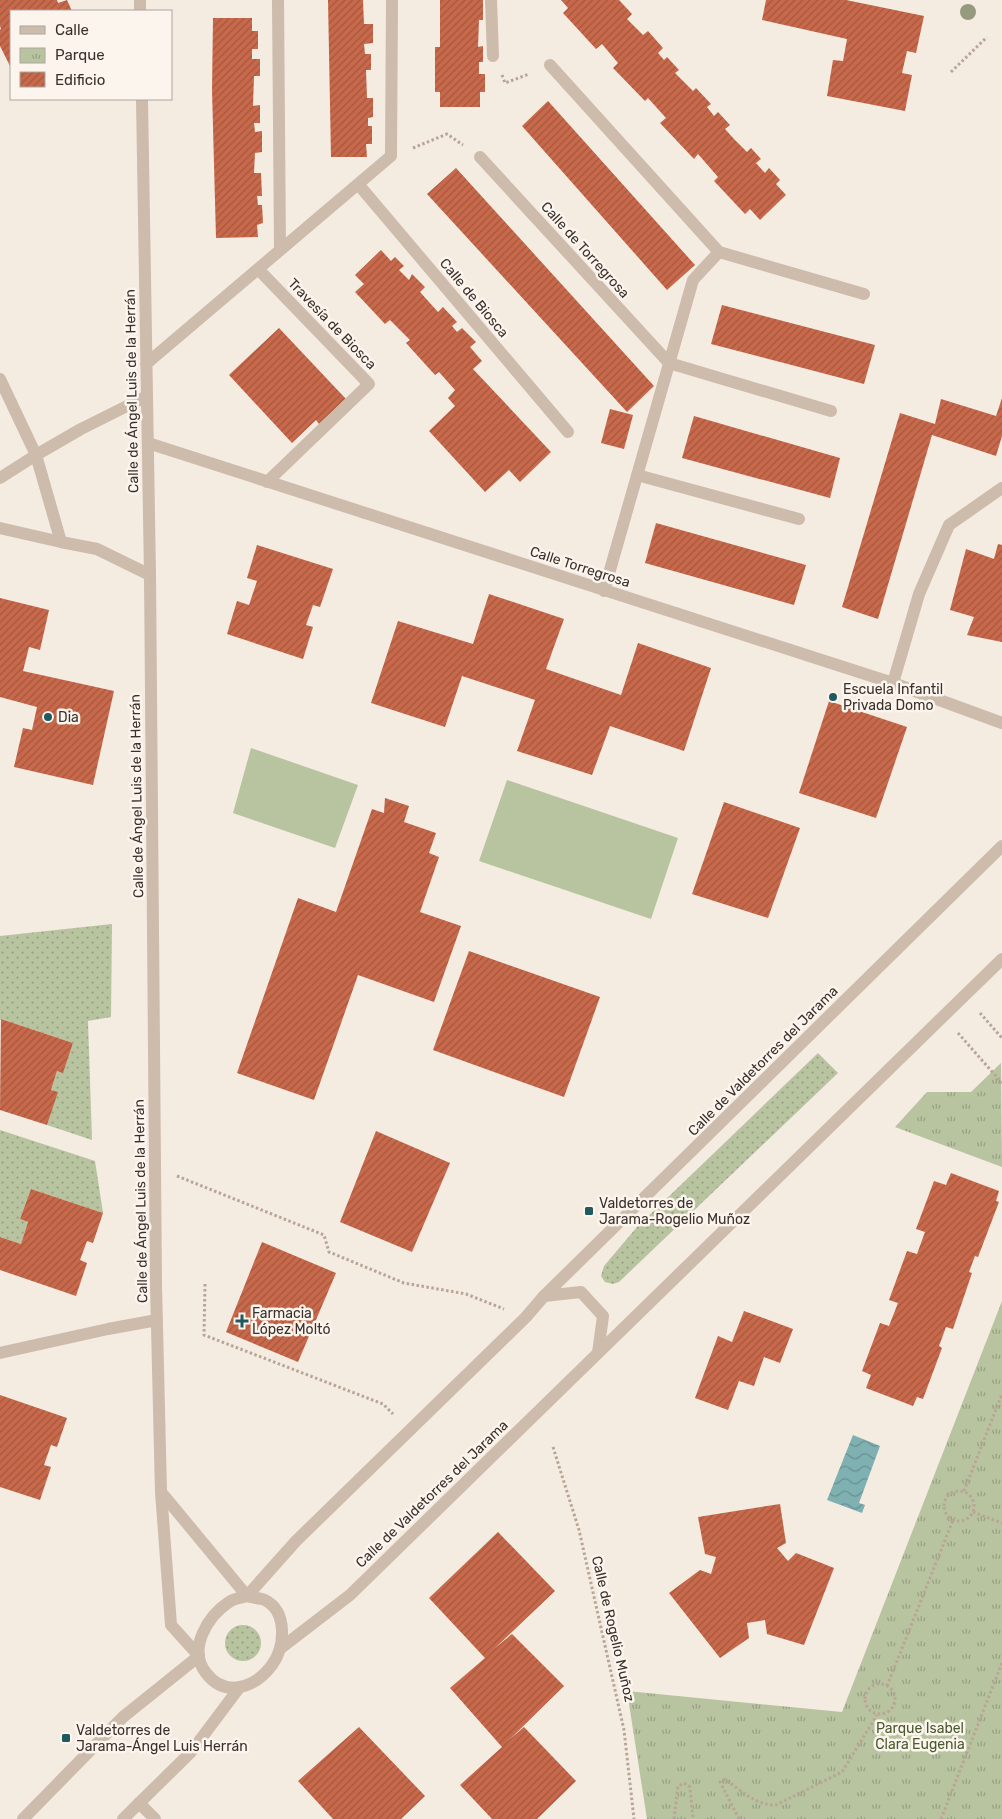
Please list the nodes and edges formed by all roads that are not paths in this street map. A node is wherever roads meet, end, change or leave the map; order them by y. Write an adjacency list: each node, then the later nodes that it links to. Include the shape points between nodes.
1 (278, 0): 9 (street)
2 (392, 0): 8 (street, via 391,156)
3 (491, 0): 4 (street)
4 (493, 56)
5 (550, 65): 10 (street)
6 (142, 100): 14 (street, Calle de Ángel Luis de la Herrán)
7 (480, 157): 13 (street, Calle de Torregrosa)
8 (358, 184): 9 (street); 18 (street, Calle de Biosca)
9 (280, 250): 11 (street)
10 (719, 252): 12 (street); 13 (street, via 692,280)
11 (258, 269): 14 (street); 23 (street, Travesía de Biosca, via 369,384)
12 (864, 294)
13 (669, 363): 17 (street); 21 (street)
14 (146, 364): 16 (street, Calle de Ángel Luis de la Herrán)
15 (0, 379): 20 (street)
16 (147, 396): 19 (street, Calle de Ángel Luis de la Herrán); 20 (street)
17 (831, 411)
18 (568, 432)
19 (148, 443): 23 (street, Calle Torregrosa); 28 (street, Calle de Ángel Luis de la Herrán)
20 (36, 455): 22 (street); 27 (street)
21 (637, 475): 25 (street); 29 (street)
22 (0, 478)
23 (267, 482): 29 (street, Calle Torregrosa)
24 (1002, 488): 30 (street, via 949,525 919,594)
25 (799, 519)
26 (0, 528): 27 (street)
27 (60, 542): 28 (street, via 97,549)
28 (150, 575): 35 (street, Calle de Ángel Luis de la Herrán)
29 (604, 591): 30 (street, Calle Torregrosa)
30 (893, 683): 31 (street, Calle Torregrosa)
31 (1002, 723)
32 (1002, 846): 34 (street, Calle de Valdetorres del Jarama)
33 (1002, 960): 37 (street, Calle de Valdetorres del Jarama)
34 (544, 1296): 37 (street, via 581,1292 602,1316); 39 (street, Calle de Valdetorres del Jarama, via 296,1541)
35 (157, 1320): 36 (street); 38 (street, Calle de Ángel Luis de la Herrán)
36 (0, 1353)
37 (598, 1353): 40 (street, Calle de Valdetorres del Jarama, via 350,1595)
38 (161, 1492): 39 (street); 41 (street, Calle de Ángel Luis de la Herrán, via 171,1625)
39 (247, 1596): 40 (street, via 266,1601 278,1613 282,1630); 41 (street, via 230,1600 215,1614 202,1631)
40 (281, 1648): 42 (street, via 272,1665 256,1680)
41 (199, 1656): 42 (street, via 211,1680 222,1687); 44 (street, via 123,1717)
42 (239, 1688): 43 (street, via 191,1752)
43 (139, 1803): 45 (street); 46 (street)
44 (23, 1819)
45 (123, 1819)
46 (155, 1819)

